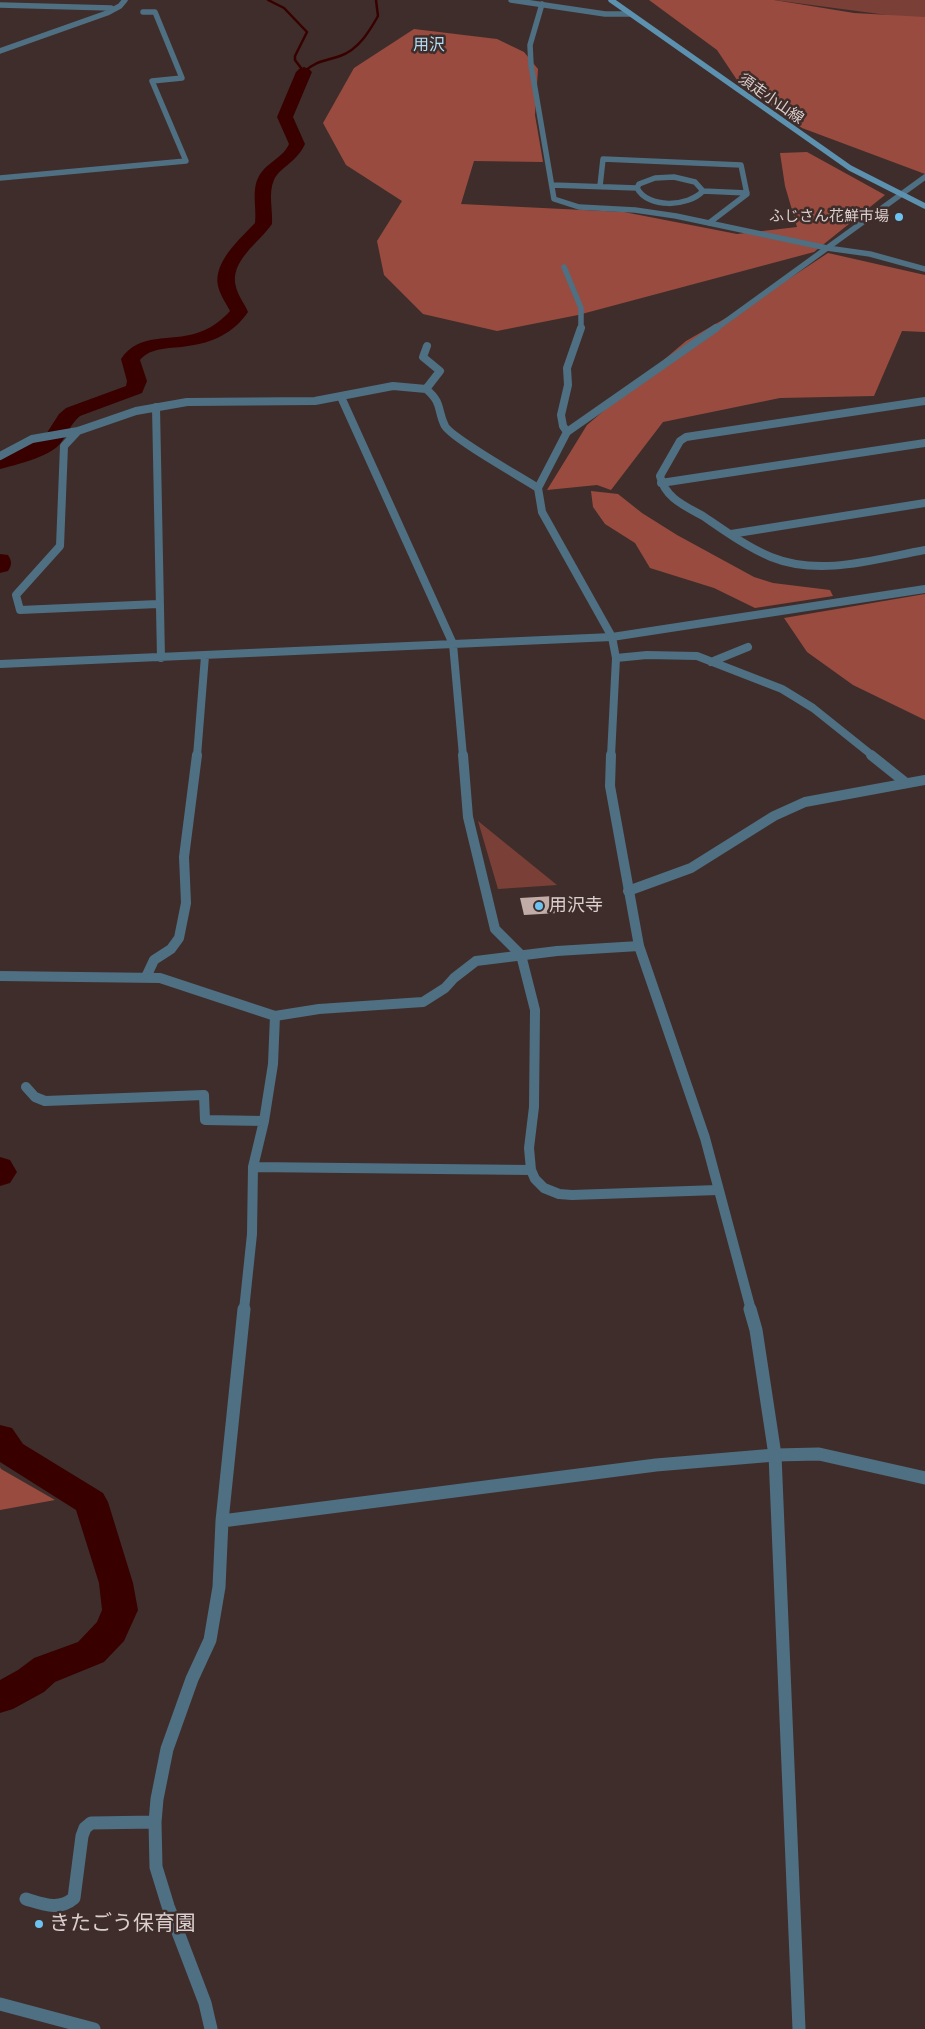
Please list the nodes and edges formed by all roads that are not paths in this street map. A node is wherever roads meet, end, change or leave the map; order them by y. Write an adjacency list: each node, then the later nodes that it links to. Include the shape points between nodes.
1 (125, 0): 6 (street)
2 (510, 0): 4 (street)
3 (610, 0): 8 (main road, 須走小山線)
4 (542, 4): 8 (street, via 605,14); 12 (street, via 530,44 531,65)
5 (0, 5): 6 (street)
6 (118, 7): 9 (street)
7 (143, 12): 11 (street, via 155,12 182,78 152,81 186,161)
8 (630, 14): 17 (main road, 須走小山線, via 828,154)
9 (0, 51)
10 (925, 177): 17 (street)
11 (0, 178)
12 (552, 185): 13 (street); 19 (street, via 554,199 579,207 635,210)
13 (600, 186): 14 (street); 16 (street, via 603,159 741,165)
14 (636, 188): 15 (street, via 646,180 666,177 695,182); 15 (street, via 641,196 668,202 688,201)
15 (703, 191): 16 (street)
16 (747, 193): 19 (street)
17 (901, 193): 18 (main road, 須走小山線); 20 (street)
18 (925, 206)
19 (709, 223): 20 (street)
20 (827, 248): 22 (street, via 870,254); 29 (street)
21 (564, 267): 29 (street, via 582,321 577,346 566,368 568,385 560,413 562,427)
22 (925, 270)
23 (427, 346): 24 (street, via 423,356 440,371)
24 (426, 389): 25 (street, via 393,386); 33 (street, via 440,406 445,426 458,438)
25 (341, 397): 27 (street, via 315,401 187,402); 40 (street)
26 (925, 401): 32 (street, via 686,438 680,441 663,470)
27 (156, 407): 28 (street); 38 (street)
28 (74, 431): 31 (street, via 32,439); 38 (street, via 64,446 60,546 16,594 20,610)
29 (567, 432): 33 (street)
30 (925, 442): 32 (street)
31 (0, 456)
32 (661, 483): 35 (street, via 663,489 682,504)
33 (538, 488): 39 (street, via 542,512)
34 (925, 503): 35 (street)
35 (731, 534): 36 (street, via 783,561 808,566)
36 (925, 550)
37 (925, 589): 39 (street)
38 (158, 604): 43 (street)
39 (612, 638): 40 (street); 44 (street)
40 (453, 644): 42 (street); 51 (street, via 468,817 495,929)
41 (748, 647): 45 (street)
42 (205, 656): 43 (street); 53 (street, via 198,749 184,857 186,904 179,938 171,949 154,960)
43 (161, 658): 46 (street)
44 (616, 658): 45 (street, via 670,654 697,656); 49 (street, via 610,786)
45 (711, 662): 48 (street, via 796,696)
46 (0, 664)
47 (925, 780): 48 (street)
48 (906, 783): 49 (street, via 805,802 774,816 691,868)
49 (628, 891): 50 (street)
50 (639, 946): 51 (street); 59 (street, via 705,1138)
51 (521, 955): 54 (street, via 476,961 446,988 423,1002 319,1009); 58 (street, via 535,1010 535,1079 529,1148)
52 (0, 976): 53 (street)
53 (146, 977): 54 (street, via 160,978)
54 (275, 1016): 56 (street, via 273,1064)
55 (26, 1087): 56 (street, via 35,1097 46,1101 204,1095 205,1120)
56 (264, 1121): 57 (street)
57 (253, 1167): 58 (street); 62 (street, via 252,1234)
58 (531, 1170): 59 (street, via 544,1188 559,1194)
59 (718, 1190): 60 (street, via 756,1330)
60 (775, 1455): 61 (street, via 819,1454); 62 (street, via 656,1465); 68 (street)
61 (925, 1478)
62 (222, 1521): 63 (street, via 219,1587 210,1640 167,1749)
63 (155, 1822): 64 (street, via 91,1823 82,1836 74,1898 58,1907); 67 (street, via 156,1867 205,2003)
64 (26, 1899)
65 (0, 2004): 66 (street)
66 (94, 2029)
67 (211, 2029)
68 (799, 2029)

